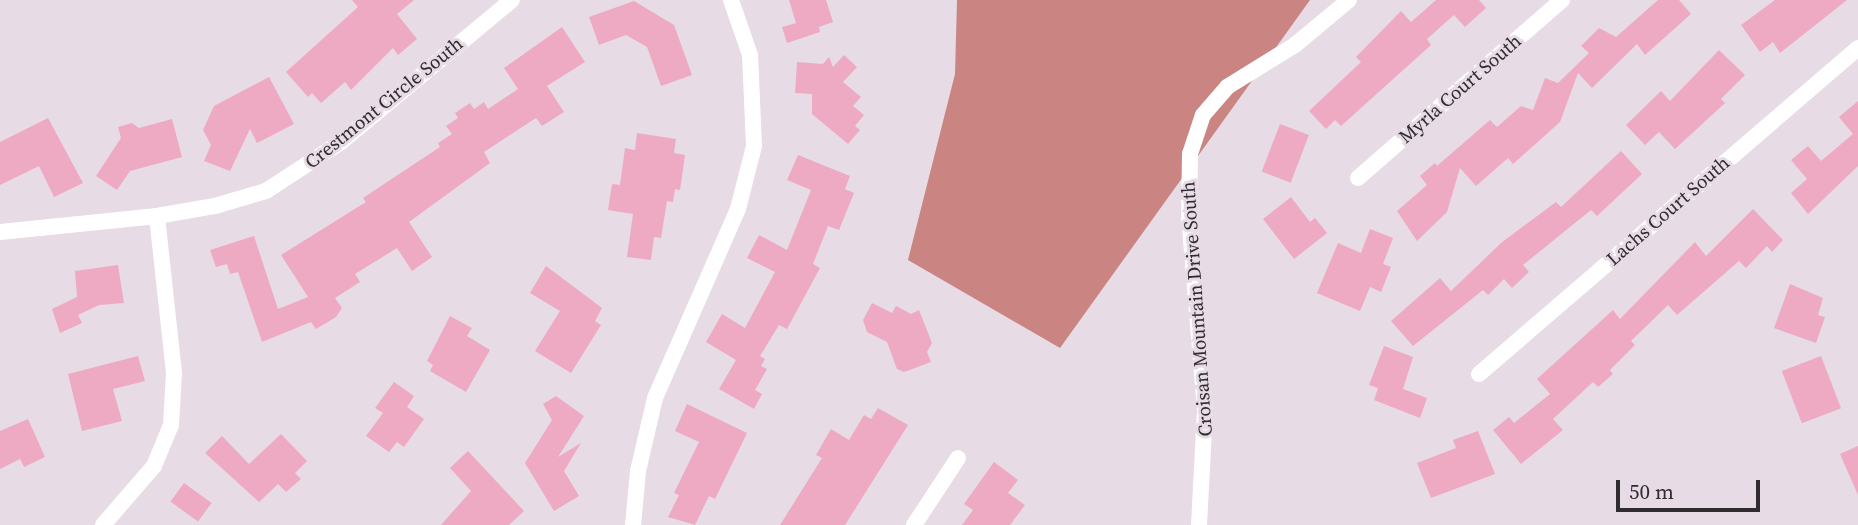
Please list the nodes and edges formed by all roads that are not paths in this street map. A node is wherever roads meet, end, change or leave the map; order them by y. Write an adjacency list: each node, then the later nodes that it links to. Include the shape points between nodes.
1 (512, 0): 7 (street, Crestmont Circle South, via 341,142 281,184 215,206)
2 (731, 0): 12 (street, via 750,55 754,146 738,209 655,398 638,471)
3 (1349, 0): 14 (street, Croisan Mountain Drive South, via 1295,45 1227,87 1203,115 1189,154 1189,216 1205,410)
4 (1562, 0): 6 (street, Myrla Court South)
5 (1858, 48): 9 (street, Lachs Court South)
6 (1358, 178)
7 (156, 216): 8 (street, Crestmont Circle South); 11 (street, via 174,373 171,425 154,466)
8 (0, 232)
9 (1479, 374)
10 (958, 458): 13 (street)
11 (103, 525)
12 (633, 525)
13 (914, 525)
14 (1199, 525)

